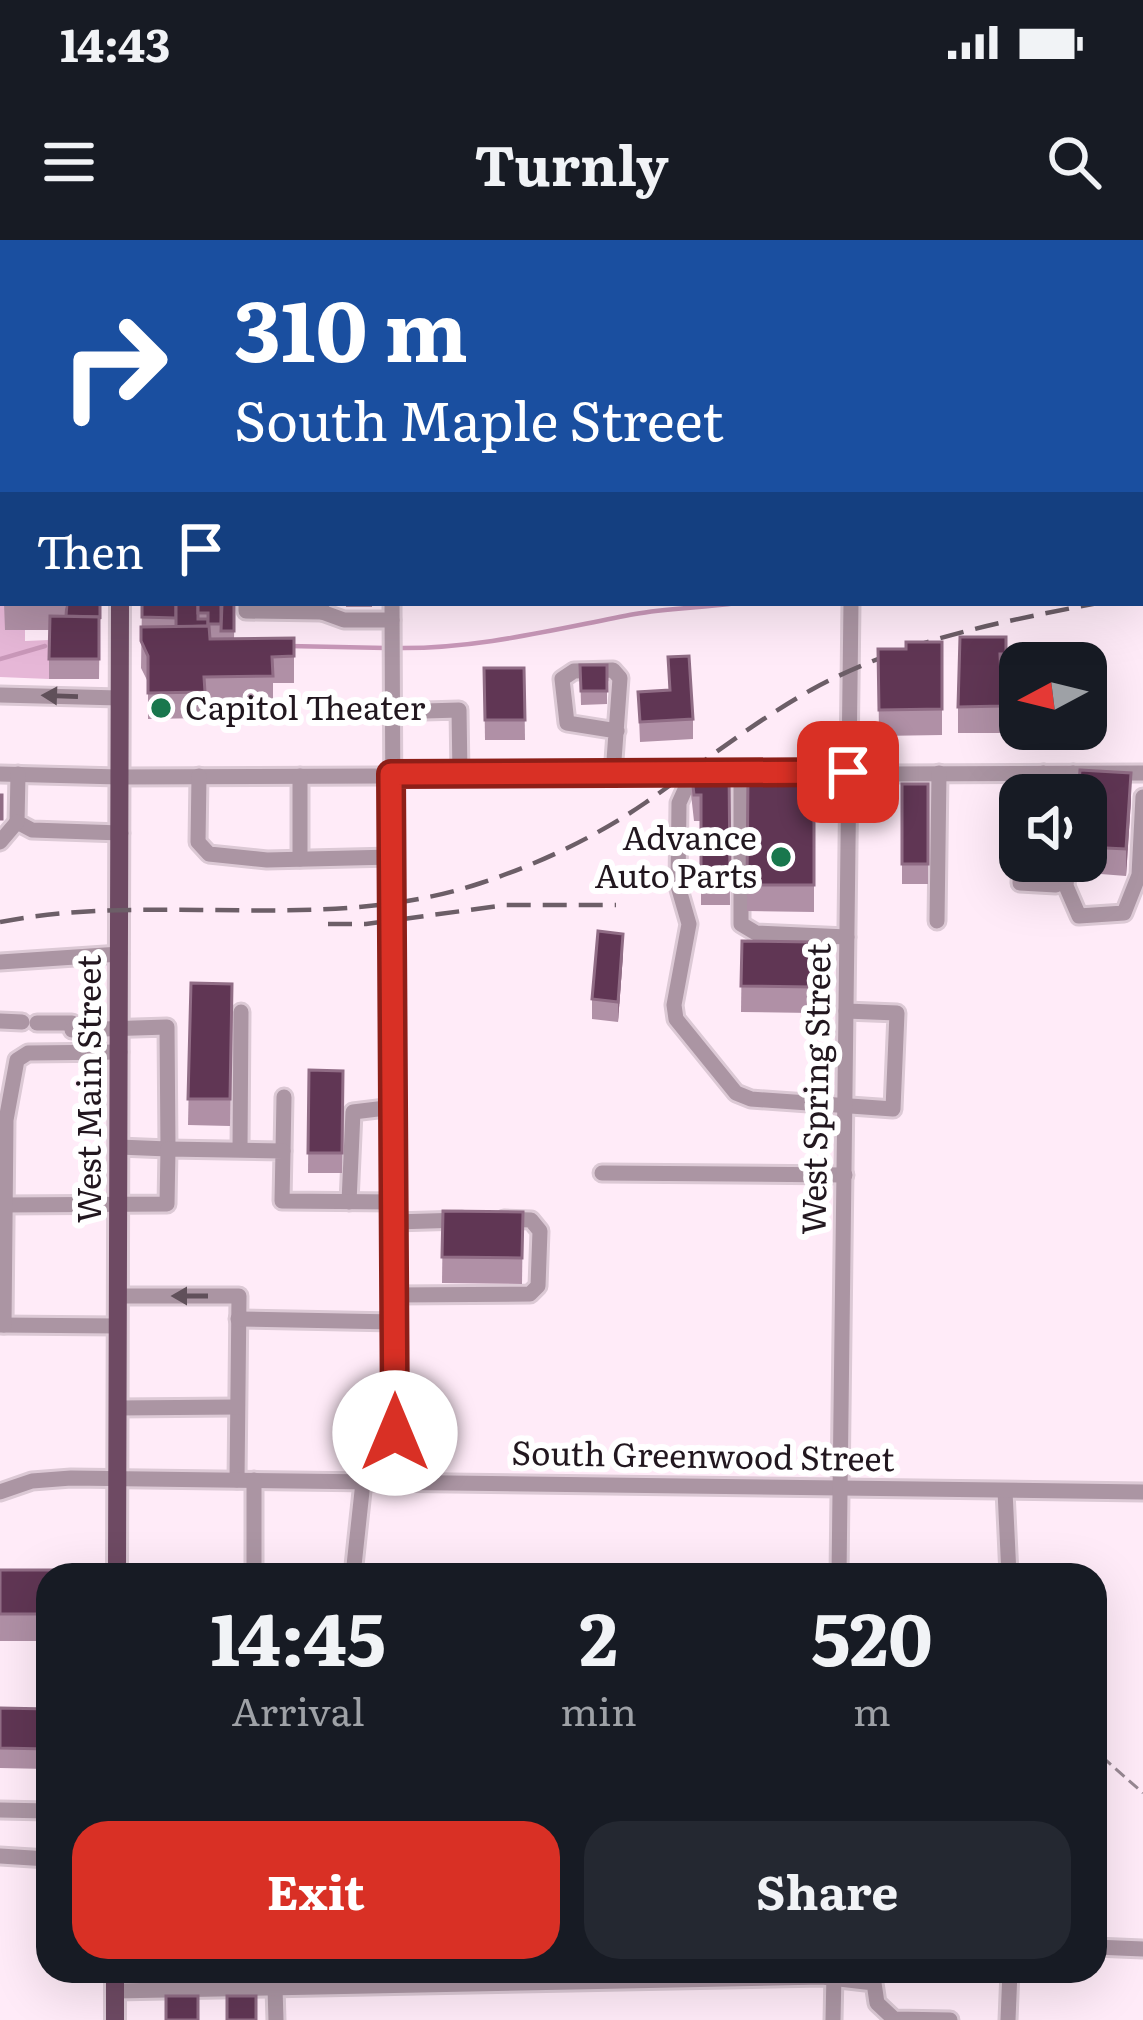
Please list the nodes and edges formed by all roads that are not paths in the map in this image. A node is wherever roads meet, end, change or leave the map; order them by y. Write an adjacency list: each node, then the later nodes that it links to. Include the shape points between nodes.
1 (120, 606): 7 (main road, West Main Street)
2 (246, 606): 4 (street)
3 (850, 606): 10 (street, West Spring Street)
4 (321, 608): 5 (street, via 344,620)
5 (392, 612): 8 (street)
6 (0, 694): 7 (street, one-way to 6)
7 (120, 698): 23 (main road, West Main Street)
8 (392, 712): 16 (street); 17 (street, via 459,710)
9 (617, 731): 9 (street, via 620,678 613,670 562,679 567,723); 18 (street)
10 (848, 772): 11 (street); 20 (street); 34 (street, West Spring Street)
11 (939, 772): 12 (street); 33 (street)
12 (1043, 773): 13 (street)
13 (1073, 773): 14 (street)
14 (1143, 773)
15 (9, 774): 23 (street); 25 (street)
16 (391, 774): 17 (street); 22 (street); 28 (street)
17 (460, 774): 18 (street)
18 (613, 774): 19 (street)
19 (692, 774): 20 (street); 44 (street, via 679,803 678,886 689,915 674,1005 681,1030 736,1093)
20 (741, 774): 34 (street, via 741,924 756,933)
21 (199, 776): 22 (street); 23 (street); 29 (street, via 198,842 209,854)
22 (300, 776): 29 (street)
23 (120, 777): 26 (main road, West Main Street)
24 (1143, 797): 32 (street, via 1139,875 1124,913 1079,916)
25 (17, 822): 26 (street, via 32,830); 27 (street)
26 (121, 833): 35 (main road, West Main Street)
27 (0, 842)
28 (392, 857): 29 (street); 43 (street)
29 (300, 860)
30 (1020, 882): 31 (street)
31 (1056, 882)
32 (1066, 882)
33 (937, 921)
34 (847, 937): 37 (street, West Spring Street)
35 (120, 955): 36 (street); 40 (main road, West Main Street)
36 (0, 962)
37 (846, 1011): 44 (street, West Spring Street); 44 (street, via 897,1013 893,1109)
38 (241, 1012): 47 (street)
39 (0, 1022): 40 (street)
40 (120, 1028): 41 (main road, West Main Street); 46 (street, via 167,1028)
41 (120, 1052): 45 (main road, West Main Street); 49 (street, via 28,1053 17,1060)
42 (284, 1097): 48 (street)
43 (394, 1107): 52 (street, via 353,1112); 53 (street)
44 (846, 1108): 51 (street, West Spring Street)
45 (119, 1147): 46 (street); 55 (main road, West Main Street)
46 (168, 1148): 47 (street); 55 (street, via 167,1204)
47 (240, 1149): 48 (street)
48 (283, 1151): 52 (street, via 282,1201)
49 (2, 1161): 54 (street)
50 (602, 1173): 51 (street)
51 (845, 1175): 71 (street, West Spring Street)
52 (350, 1202): 53 (street)
53 (395, 1202): 58 (street)
54 (1, 1204): 55 (street); 63 (street)
55 (118, 1204): 60 (main road, West Main Street)
56 (472, 1219): 58 (street)
57 (492, 1219): 59 (street, via 531,1220 540,1231 538,1286 530,1294)
58 (395, 1222): 59 (street)
59 (395, 1295): 62 (street)
60 (118, 1296): 61 (street, one-way to 60, via 238,1296); 64 (main road, West Main Street)
61 (238, 1319): 62 (street); 65 (street)
62 (395, 1322): 69 (street)
63 (2, 1325): 64 (street)
64 (118, 1326): 66 (main road, West Main Street)
65 (238, 1407): 66 (street); 68 (street)
66 (117, 1408): 67 (main road, West Main Street)
67 (117, 1479): 68 (street, South Greenwood Street); 73 (street, South Greenwood Street, via 32,1480); 75 (main road, West Main Street)
68 (245, 1480): 70 (street, South Greenwood Street); 76 (street)
69 (395, 1481): 70 (street, South Greenwood Street); 71 (street, South Greenwood Street)
70 (363, 1482): 77 (street)
71 (840, 1488): 72 (street, South Greenwood Street); 78 (street, West Spring Street)
72 (1005, 1491): 74 (street, South Greenwood Street); 79 (street)
73 (0, 1492)
74 (1143, 1492)
75 (117, 1563)
76 (253, 1563)
77 (354, 1563)
78 (839, 1563)
79 (1008, 1563)
80 (0, 1810): 81 (street)
81 (36, 1811)
82 (0, 1856): 83 (street)
83 (36, 1858)
84 (1107, 1948): 85 (street)
85 (1143, 1949)
86 (115, 1983): 93 (main road)
87 (161, 1983): 92 (street)
88 (490, 1983): 92 (street)
89 (834, 1983): 95 (street)
90 (875, 1983): 96 (street, via 877,2003 894,2019)
91 (1010, 1983): 97 (street)
92 (275, 1988): 94 (street)
93 (115, 2020)
94 (276, 2020)
95 (833, 2020)
96 (950, 2020)
97 (1008, 2020)

